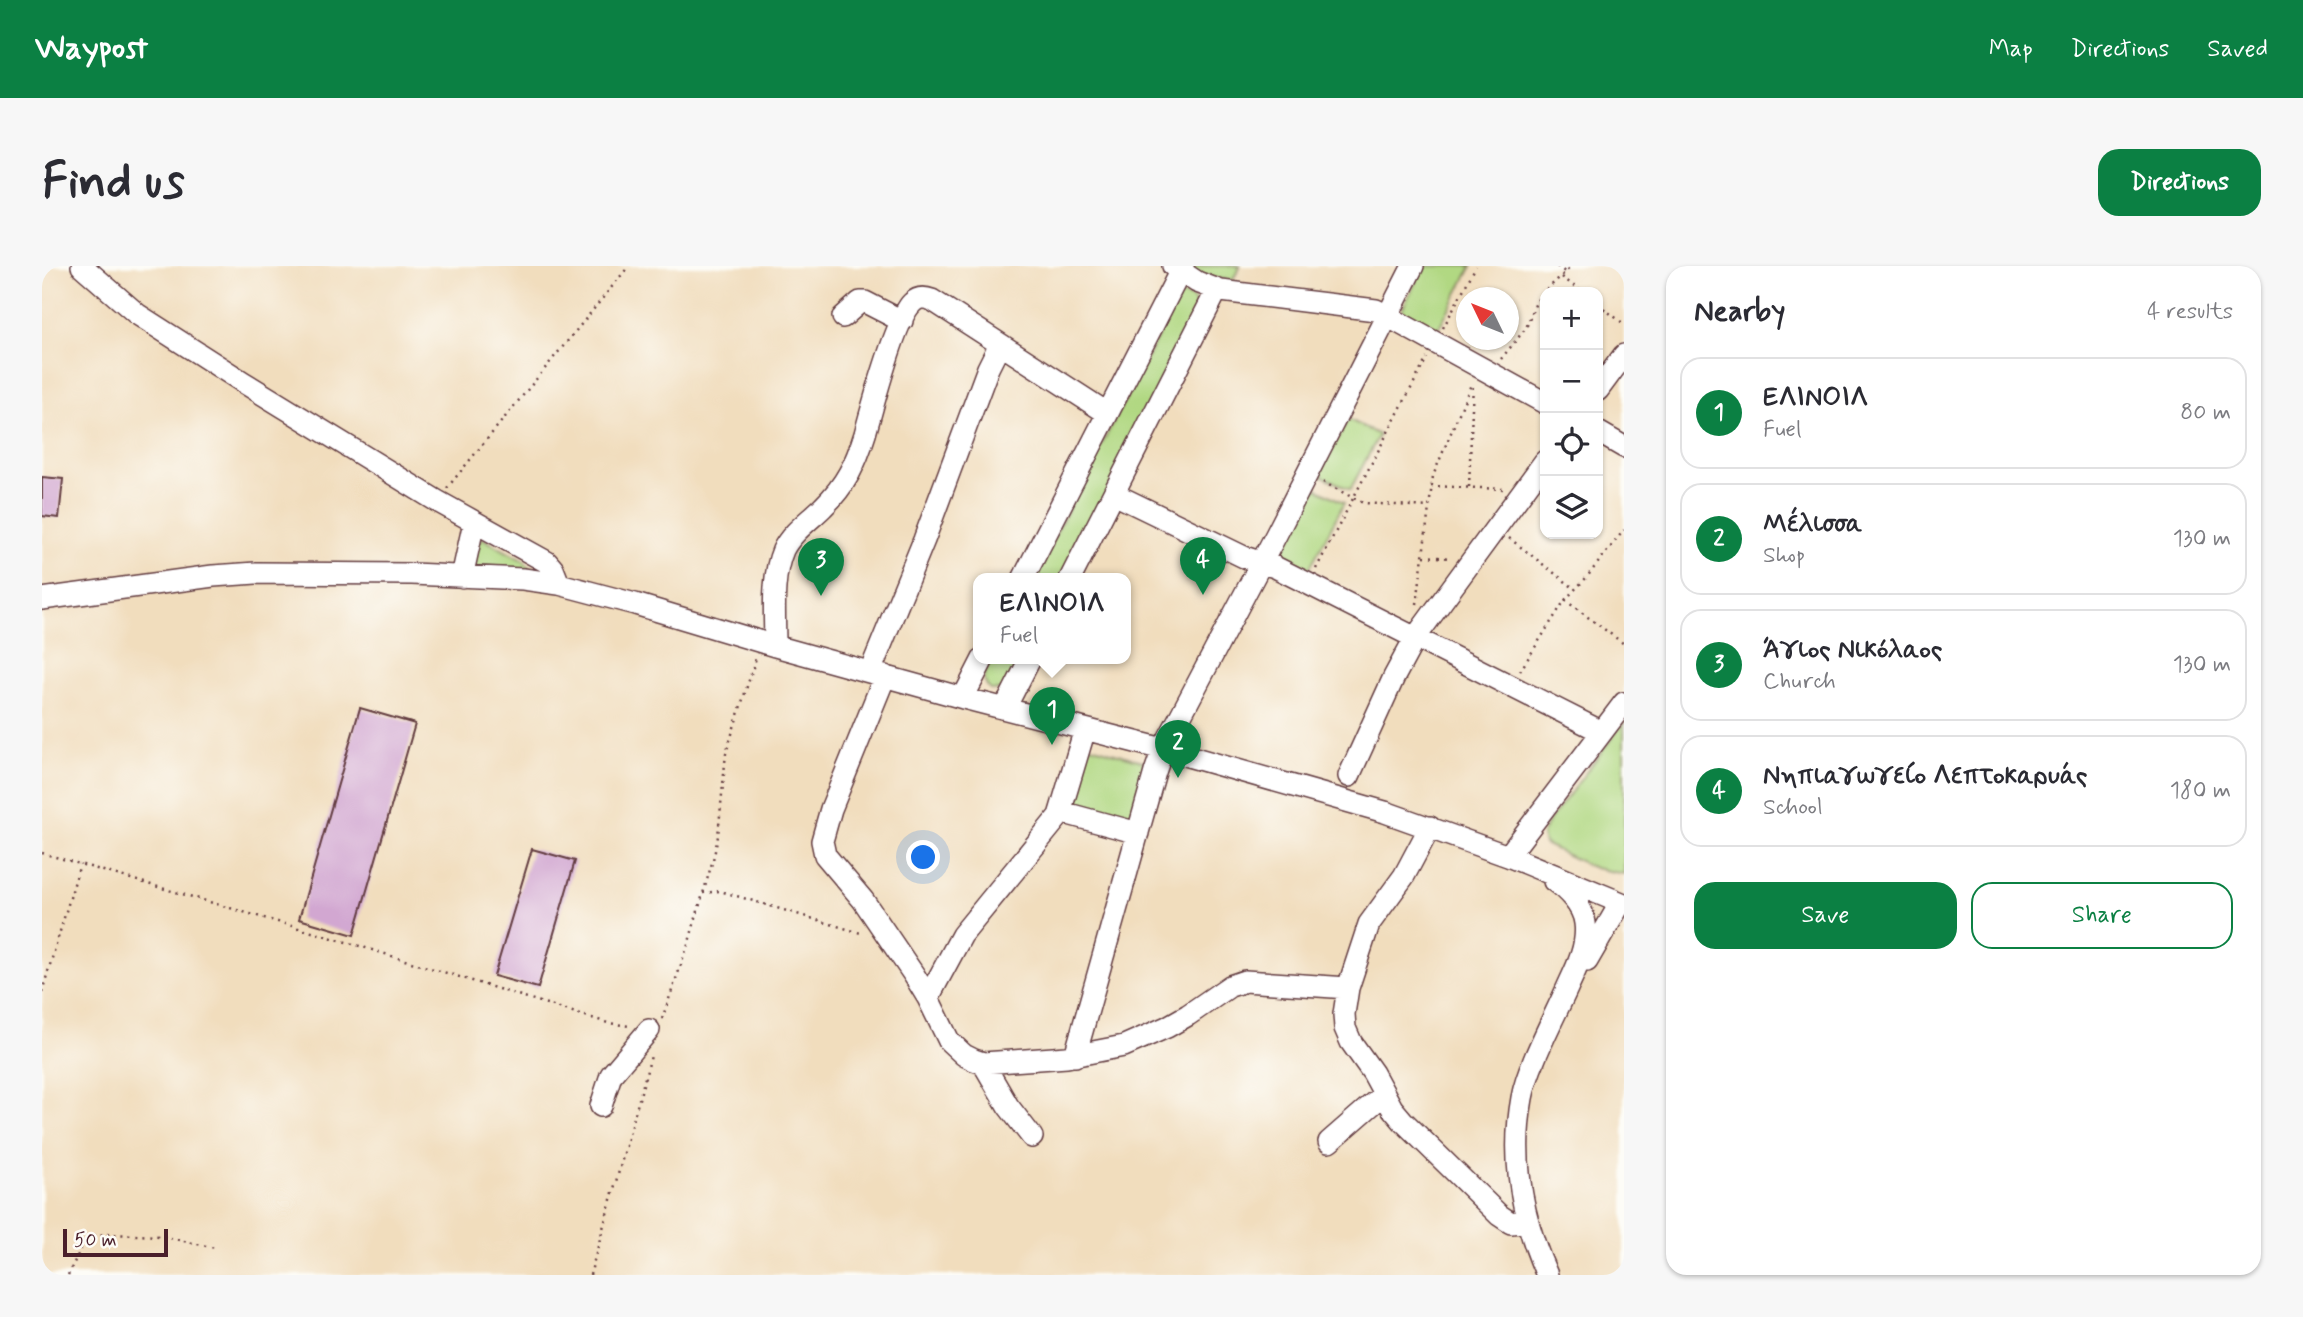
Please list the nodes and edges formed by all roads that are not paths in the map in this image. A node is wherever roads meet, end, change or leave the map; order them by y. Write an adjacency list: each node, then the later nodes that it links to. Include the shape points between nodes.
1 (82, 266): 17 (street, via 122,303 167,334)
2 (1413, 266): 5 (street)
3 (1179, 268): 4 (street); 12 (street)
4 (1217, 290): 5 (street, via 1372,310); 16 (street)
5 (1388, 316): 11 (street); 18 (street)
6 (843, 317): 7 (street, via 865,302)
7 (902, 321): 8 (street, via 911,304 927,298); 25 (street, via 854,468 782,553)
8 (1000, 344): 12 (street); 28 (street)
9 (1624, 355): 10 (street)
10 (1603, 383)
11 (1540, 400)
12 (1107, 413): 19 (street)
13 (1603, 435): 14 (street)
14 (1624, 447)
15 (1540, 468): 24 (street)
16 (1114, 494): 18 (street); 20 (street)
17 (474, 522): 21 (street); 22 (street, via 547,562)
18 (1261, 562): 24 (street); 34 (street)
19 (1026, 573)
20 (1073, 573)
21 (462, 577): 22 (street); 23 (street, via 256,573)
22 (559, 584): 25 (street)
23 (42, 599)
24 (1415, 638): 33 (street); 35 (street)
25 (769, 644): 28 (street)
26 (981, 664): 29 (street)
27 (1027, 664): 31 (street)
28 (878, 674): 29 (street); 43 (street, via 831,809 823,847)
29 (964, 698): 31 (street)
30 (1624, 703): 33 (street)
31 (1005, 708): 32 (street)
32 (1085, 729): 34 (street); 36 (street)
33 (1602, 732): 39 (street)
34 (1163, 749): 37 (street); 38 (street)
35 (1349, 776)
36 (1061, 813): 38 (street); 43 (street, via 962,935)
37 (1430, 827): 39 (street); 42 (street, via 1404,876 1369,924)
38 (1138, 833): 46 (street)
39 (1508, 856): 40 (street)
40 (1531, 867): 41 (street); 44 (street, via 1560,885 1585,921 1583,950)
41 (1622, 904): 44 (street)
42 (1348, 988): 46 (street, via 1245,981 1149,1036); 48 (street, via 1347,1035)
43 (928, 998): 47 (street, via 949,1041 964,1055)
44 (1556, 1014): 52 (street, via 1522,1095 1517,1133)
45 (653, 1031): 49 (street, via 611,1075)
46 (1075, 1056): 47 (street)
47 (983, 1063): 50 (street)
48 (1384, 1094): 51 (street); 52 (street, via 1404,1121 1499,1215 1511,1223)
49 (600, 1106)
50 (1032, 1138)
51 (1329, 1142)
52 (1527, 1222): 53 (street)
53 (1547, 1275)

